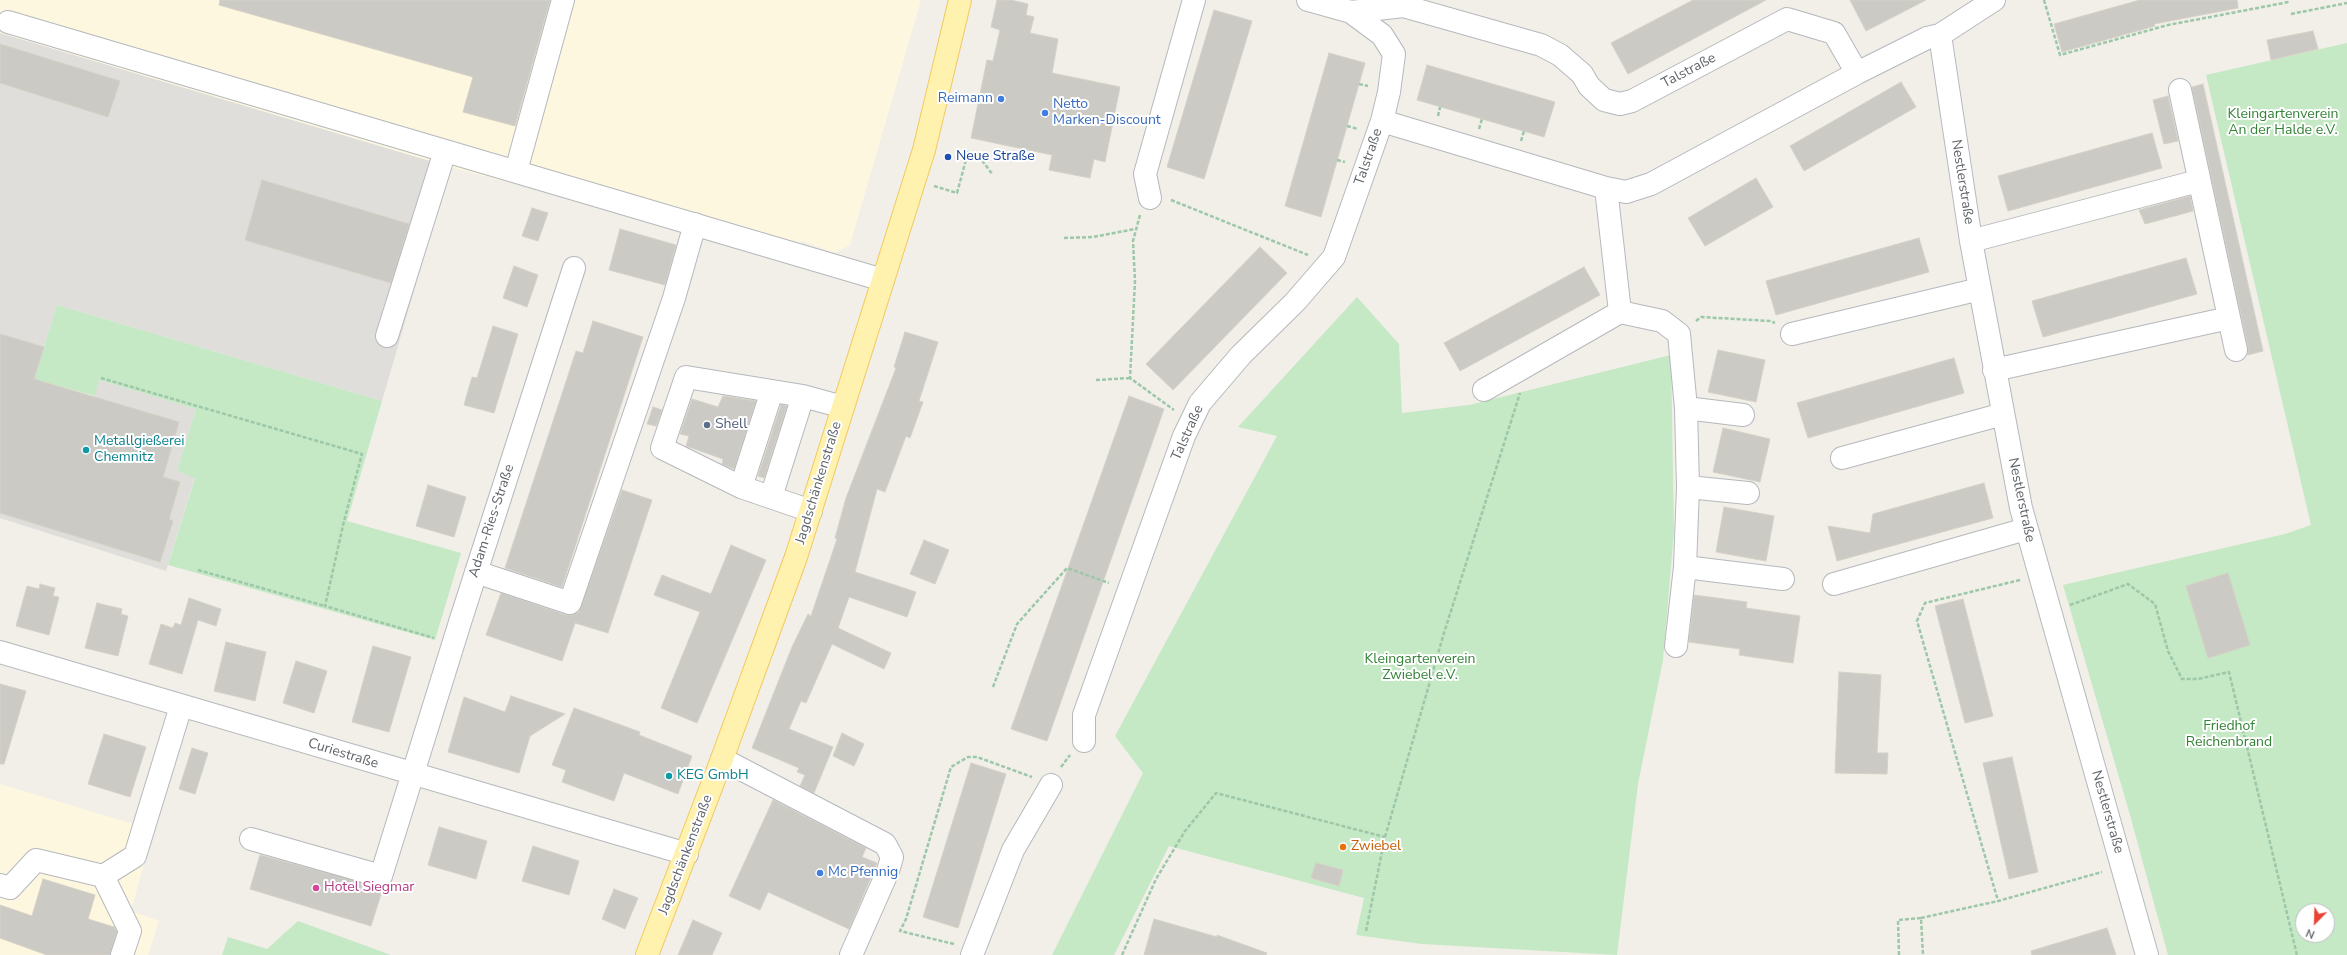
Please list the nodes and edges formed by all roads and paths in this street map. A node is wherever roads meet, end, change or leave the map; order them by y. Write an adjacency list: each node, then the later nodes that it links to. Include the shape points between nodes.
1 (563, 0): 27 (street)
2 (960, 0): 29 (main road, Jagdschänkenstraße, via 936,104)
3 (1194, 0): 32 (street, via 1144,174)
4 (1308, 0): 13 (street, Talstraße)
5 (2044, 0): 12 (path, via 2060,55 2168,25 2210,15)
6 (1989, 1): 16 (street, Talstraße)
7 (2289, 2): 12 (path)
8 (2332, 2): 11 (path)
9 (2347, 3): 11 (path)
10 (2248, 6): 12 (path)
11 (2333, 6): 14 (path)
12 (2248, 10)
13 (1351, 12): 17 (street, Talstraße, via 1403,6 1541,45 1560,55 1582,74 1589,86 1604,100 1620,104 1632,101 1787,19 1834,34); 22 (street, Talstraße, via 1382,36 1394,54)
14 (2291, 14)
15 (8, 22): 26 (street)
16 (1940, 35): 17 (street, Talstraße, via 1927,38); 36 (street, Nestlerstraße)
17 (1857, 73): 31 (street, Talstraße, via 1651,184 1626,192)
18 (2180, 90): 30 (street)
19 (1440, 107): 20 (path)
20 (1438, 114)
21 (1482, 119): 23 (path)
22 (1382, 121): 31 (street, Talstraße); 37 (street, Talstraße, via 1334,257)
23 (1480, 126)
24 (1524, 131): 25 (path)
25 (1522, 138)
26 (446, 151): 27 (street); 45 (street)
27 (516, 171): 33 (street)
28 (993, 175): 29 (path, via 977,154 968,152 957,193)
29 (914, 180): 39 (main road, Jagdschänkenstraße)
30 (2198, 181): 36 (street); 42 (street)
31 (1606, 188): 41 (street)
32 (1150, 198): 34 (path, via 1141,212); 37 (path, via 1165,198)
33 (695, 224): 39 (street); 67 (street, via 674,298 570,603)
34 (1135, 229): 35 (path, via 1093,237); 50 (path)
35 (1064, 238)
36 (1971, 241): 40 (street, Nestlerstraße)
37 (1328, 263): 58 (street, Talstraße, via 1295,302 1241,355 1200,403)
38 (574, 268): 67 (street, Adam-Ries-Straße)
39 (883, 280): 54 (main road, Jagdschänkenstraße)
40 (1980, 289): 44 (street); 48 (street, Nestlerstraße)
41 (1620, 312): 43 (street, via 1662,321); 47 (street)
42 (2229, 318): 46 (street); 48 (street)
43 (1679, 334): 44 (path, via 1701,317 1770,321); 55 (street)
44 (1792, 334)
45 (387, 336)
46 (2236, 350)
47 (1530, 364): 52 (street); 83 (path, via 1444,633)
48 (1994, 370): 56 (street, Nestlerstraße)
49 (101, 378): 72 (path, via 362,454)
50 (1130, 378): 51 (path); 58 (path)
51 (1096, 380)
52 (1484, 390)
53 (788, 394): 54 (street); 61 (street); 61 (street); 61 (street, via 686,378 662,448)
54 (843, 407): 63 (main road, Jagdschänkenstraße)
55 (1686, 408): 57 (street); 60 (street)
56 (2003, 414): 59 (street); 64 (street, Nestlerstraße)
57 (1743, 415)
58 (1191, 422): 71 (street, Talstraße)
59 (1842, 458)
60 (1688, 487): 62 (street); 65 (street)
61 (756, 492): 63 (street)
62 (1748, 493)
63 (811, 511): 80 (main road, Jagdschänkenstraße)
64 (2026, 529): 68 (street, Nestlerstraße); 70 (street)
65 (1685, 567): 69 (street); 75 (street)
66 (198, 570): 72 (path)
67 (476, 572): 74 (street, Adam-Ries-Straße)
68 (2039, 576): 73 (street, Nestlerstraße); 89 (path, via 1925,603 1917,621)
69 (1783, 579)
70 (1834, 584)
71 (1129, 590): 77 (path, via 1067,568 1017,624); 79 (street, Talstraße, via 1084,715)
72 (325, 606): 74 (path)
73 (2050, 612): 86 (street, Nestlerstraße); 101 (path, via 2128,584 2155,604 2168,651 2182,679 2198,679 2229,672)
74 (453, 643): 81 (street, Adam-Ries-Straße)
75 (1676, 646)
76 (0, 652): 78 (street, Curiestraße)
77 (993, 687)
78 (181, 706): 81 (street, Curiestraße); 87 (street, via 135,856)
79 (1084, 741)
80 (722, 759): 85 (main road, Jagdschänkenstraße); 95 (street, via 885,844 892,857 888,871)
81 (412, 774): 84 (street, Adam-Ries-Straße, via 381,876); 85 (street, Curiestraße)
82 (1051, 785): 92 (path, via 977,757 968,757 951,767 906,919 900,931); 96 (street, via 1013,850)
83 (1385, 837): 91 (path); 97 (path, via 1216,793 1185,830 1156,879)
84 (251, 838)
85 (687, 854): 94 (main road, Jagdschänkenstraße)
86 (2122, 867): 89 (path); 100 (street, Nestlerstraße)
87 (103, 876): 88 (street, via 36,860 10,888); 93 (street, via 130,931)
88 (0, 885)
89 (1998, 901): 90 (path)
90 (1921, 918): 98 (path, via 1898,920); 99 (path)
91 (1366, 931)
92 (940, 940)
93 (122, 955)
94 (647, 955)
95 (851, 955)
96 (972, 955)
97 (1122, 955)
98 (1899, 955)
99 (1923, 955)
100 (2147, 955)
101 (2297, 955)

